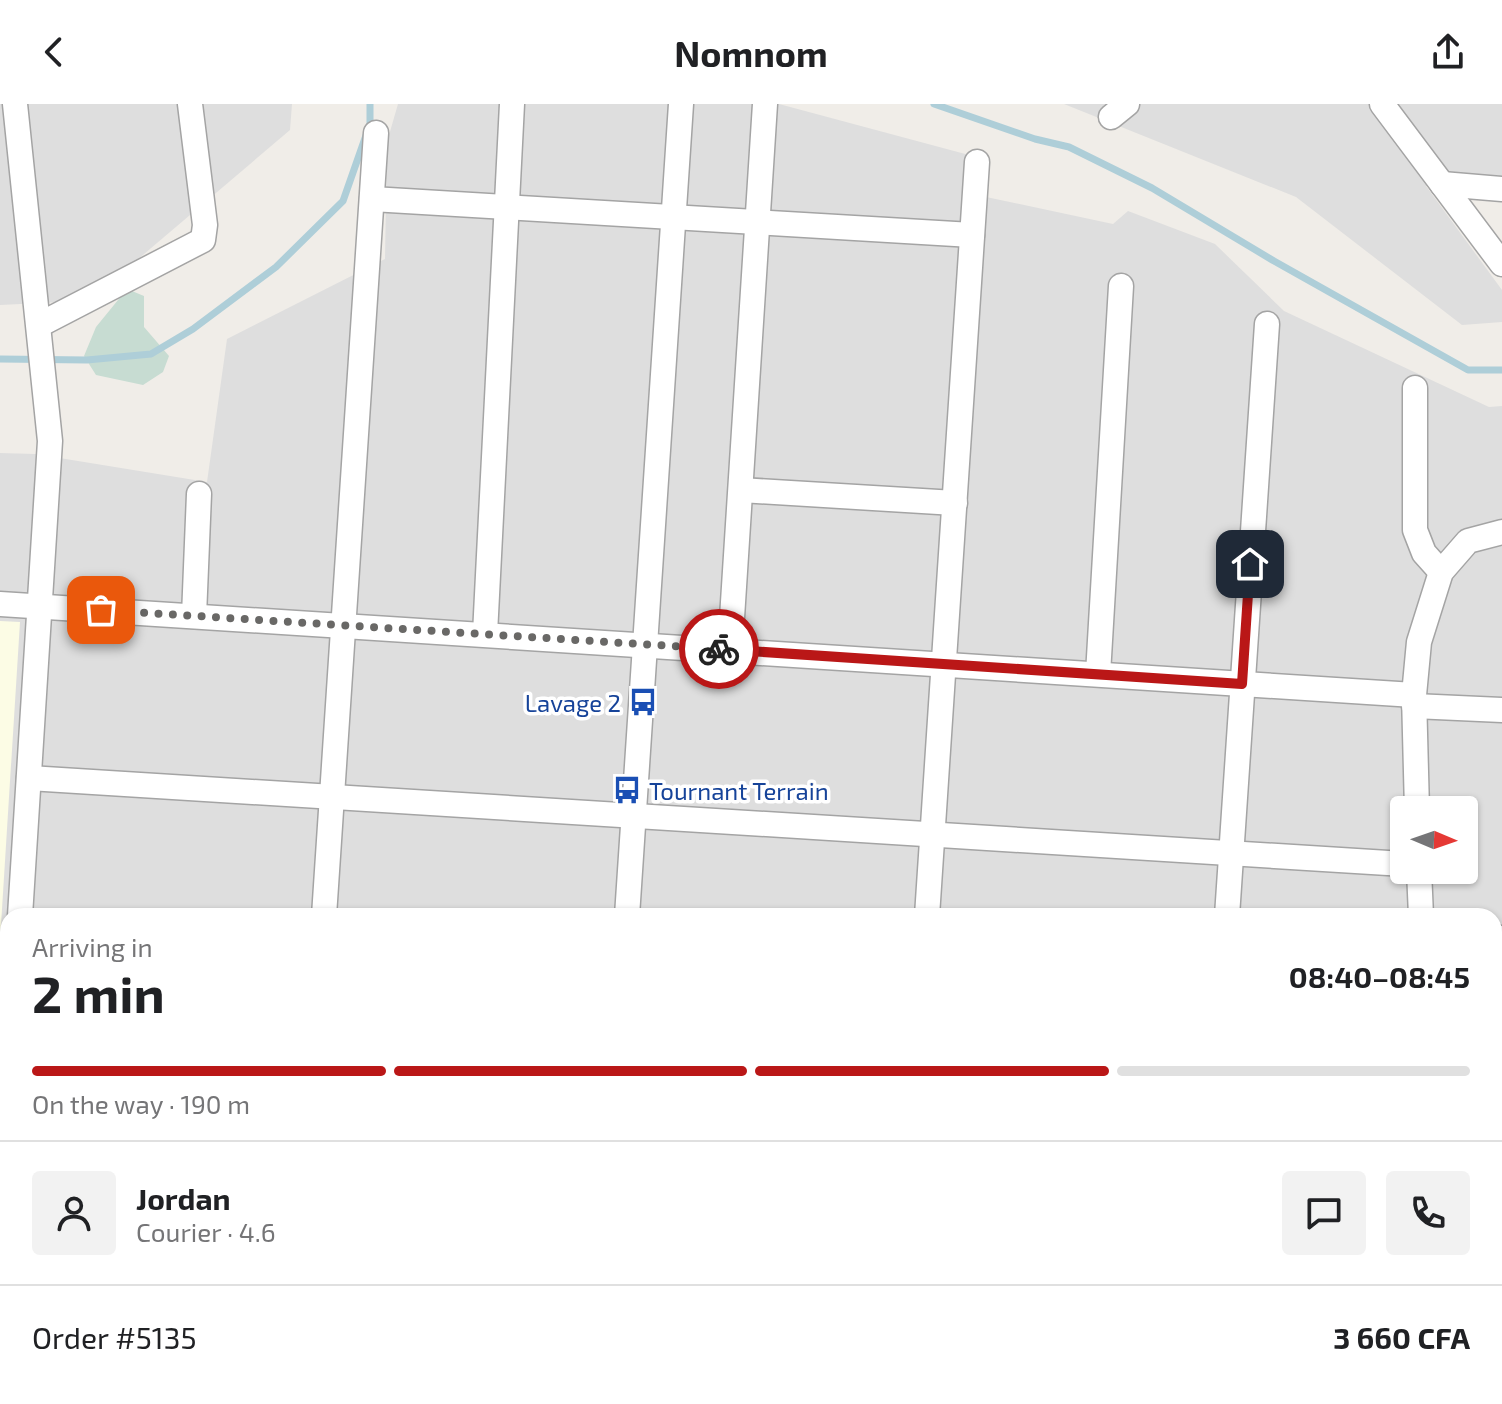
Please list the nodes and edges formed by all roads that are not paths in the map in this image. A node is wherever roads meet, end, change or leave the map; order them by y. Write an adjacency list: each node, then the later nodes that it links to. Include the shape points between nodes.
1 (15, 104): 19 (street)
2 (190, 104): 19 (street, via 203,240)
3 (512, 104): 12 (street)
4 (681, 104): 13 (street)
5 (765, 104): 14 (street)
6 (1382, 104): 9 (street)
7 (376, 133): 11 (street)
8 (977, 162): 15 (street)
9 (1442, 184): 10 (street); 16 (street)
10 (1502, 189)
11 (372, 199): 12 (street); 29 (street)
12 (507, 207): 13 (street); 30 (street)
13 (673, 217): 14 (street); 31 (street)
14 (757, 222): 15 (street); 21 (street)
15 (972, 235): 23 (street)
16 (1502, 264)
17 (1121, 286): 34 (street)
18 (1267, 324): 35 (street)
19 (39, 325): 27 (street, via 50,441)
20 (1415, 388): 25 (street, via 1415,530 1424,553)
21 (741, 490): 23 (street); 32 (street)
22 (199, 494): 28 (street)
23 (955, 503): 33 (street)
24 (1502, 532): 25 (street, via 1468,541)
25 (1441, 572): 36 (street, via 1419,642)
26 (0, 604): 27 (street)
27 (39, 606): 28 (street); 38 (street)
28 (194, 616): 29 (street)
29 (344, 625): 30 (street); 40 (street)
30 (485, 634): 31 (street)
31 (645, 644): 32 (street); 41 (street)
32 (730, 649): 33 (street)
33 (944, 663): 34 (street); 42 (street)
34 (1098, 674): 35 (street)
35 (1242, 684): 36 (street); 43 (street)
36 (1414, 701): 37 (street); 39 (street)
37 (1502, 710)
38 (29, 778): 40 (street); 46 (street)
39 (1417, 796)
40 (332, 797): 41 (street); 47 (street)
41 (633, 815): 42 (street); 48 (street)
42 (932, 834): 43 (street); 49 (street)
43 (1231, 853): 44 (street); 50 (street)
44 (1390, 863)
45 (1420, 884): 51 (street)
46 (21, 908)
47 (325, 908)
48 (627, 908)
49 (927, 908)
50 (1228, 908)
51 (1421, 908)

